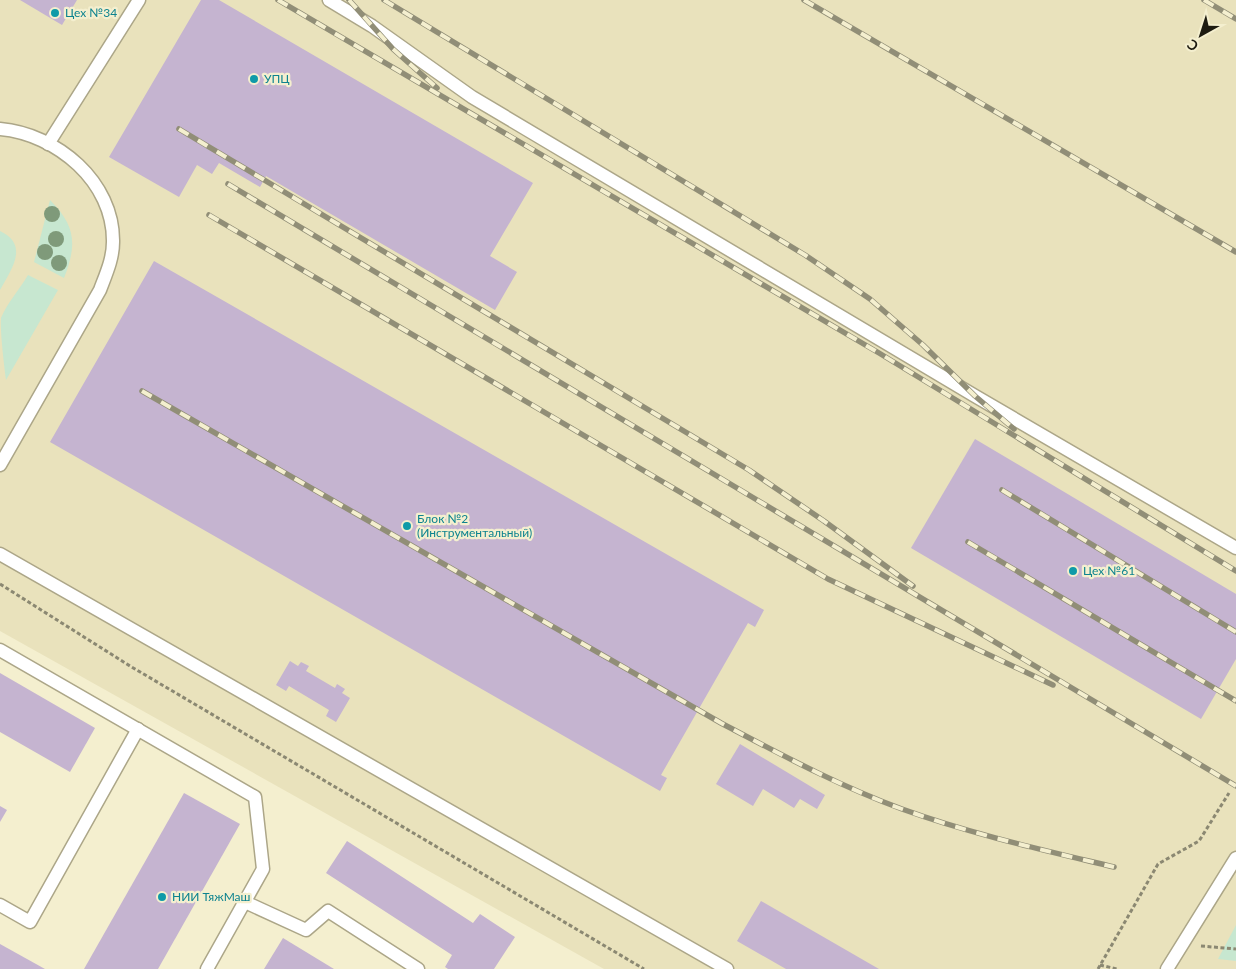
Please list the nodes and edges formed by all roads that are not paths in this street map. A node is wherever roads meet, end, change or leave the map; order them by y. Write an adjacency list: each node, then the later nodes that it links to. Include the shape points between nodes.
1 (139, 0): 4 (lane)
2 (328, 0): 6 (lane, via 372,26 472,97)
3 (0, 129): 4 (lane, via 32,136)
4 (48, 144): 5 (lane, via 71,158 90,176 102,194 111,219 111,263 100,290)
5 (0, 465)
6 (1236, 548)
7 (0, 554): 15 (lane)
8 (0, 650): 9 (lane)
9 (138, 730): 11 (lane, via 255,797 263,869); 12 (lane, via 30,922)
10 (1236, 858): 16 (lane)
11 (245, 902): 13 (lane); 14 (lane, via 306,930 328,911)
12 (0, 905)
13 (208, 969)
14 (418, 969)
15 (727, 969)
16 (1167, 969): 17 (lane)
17 (1171, 969)

